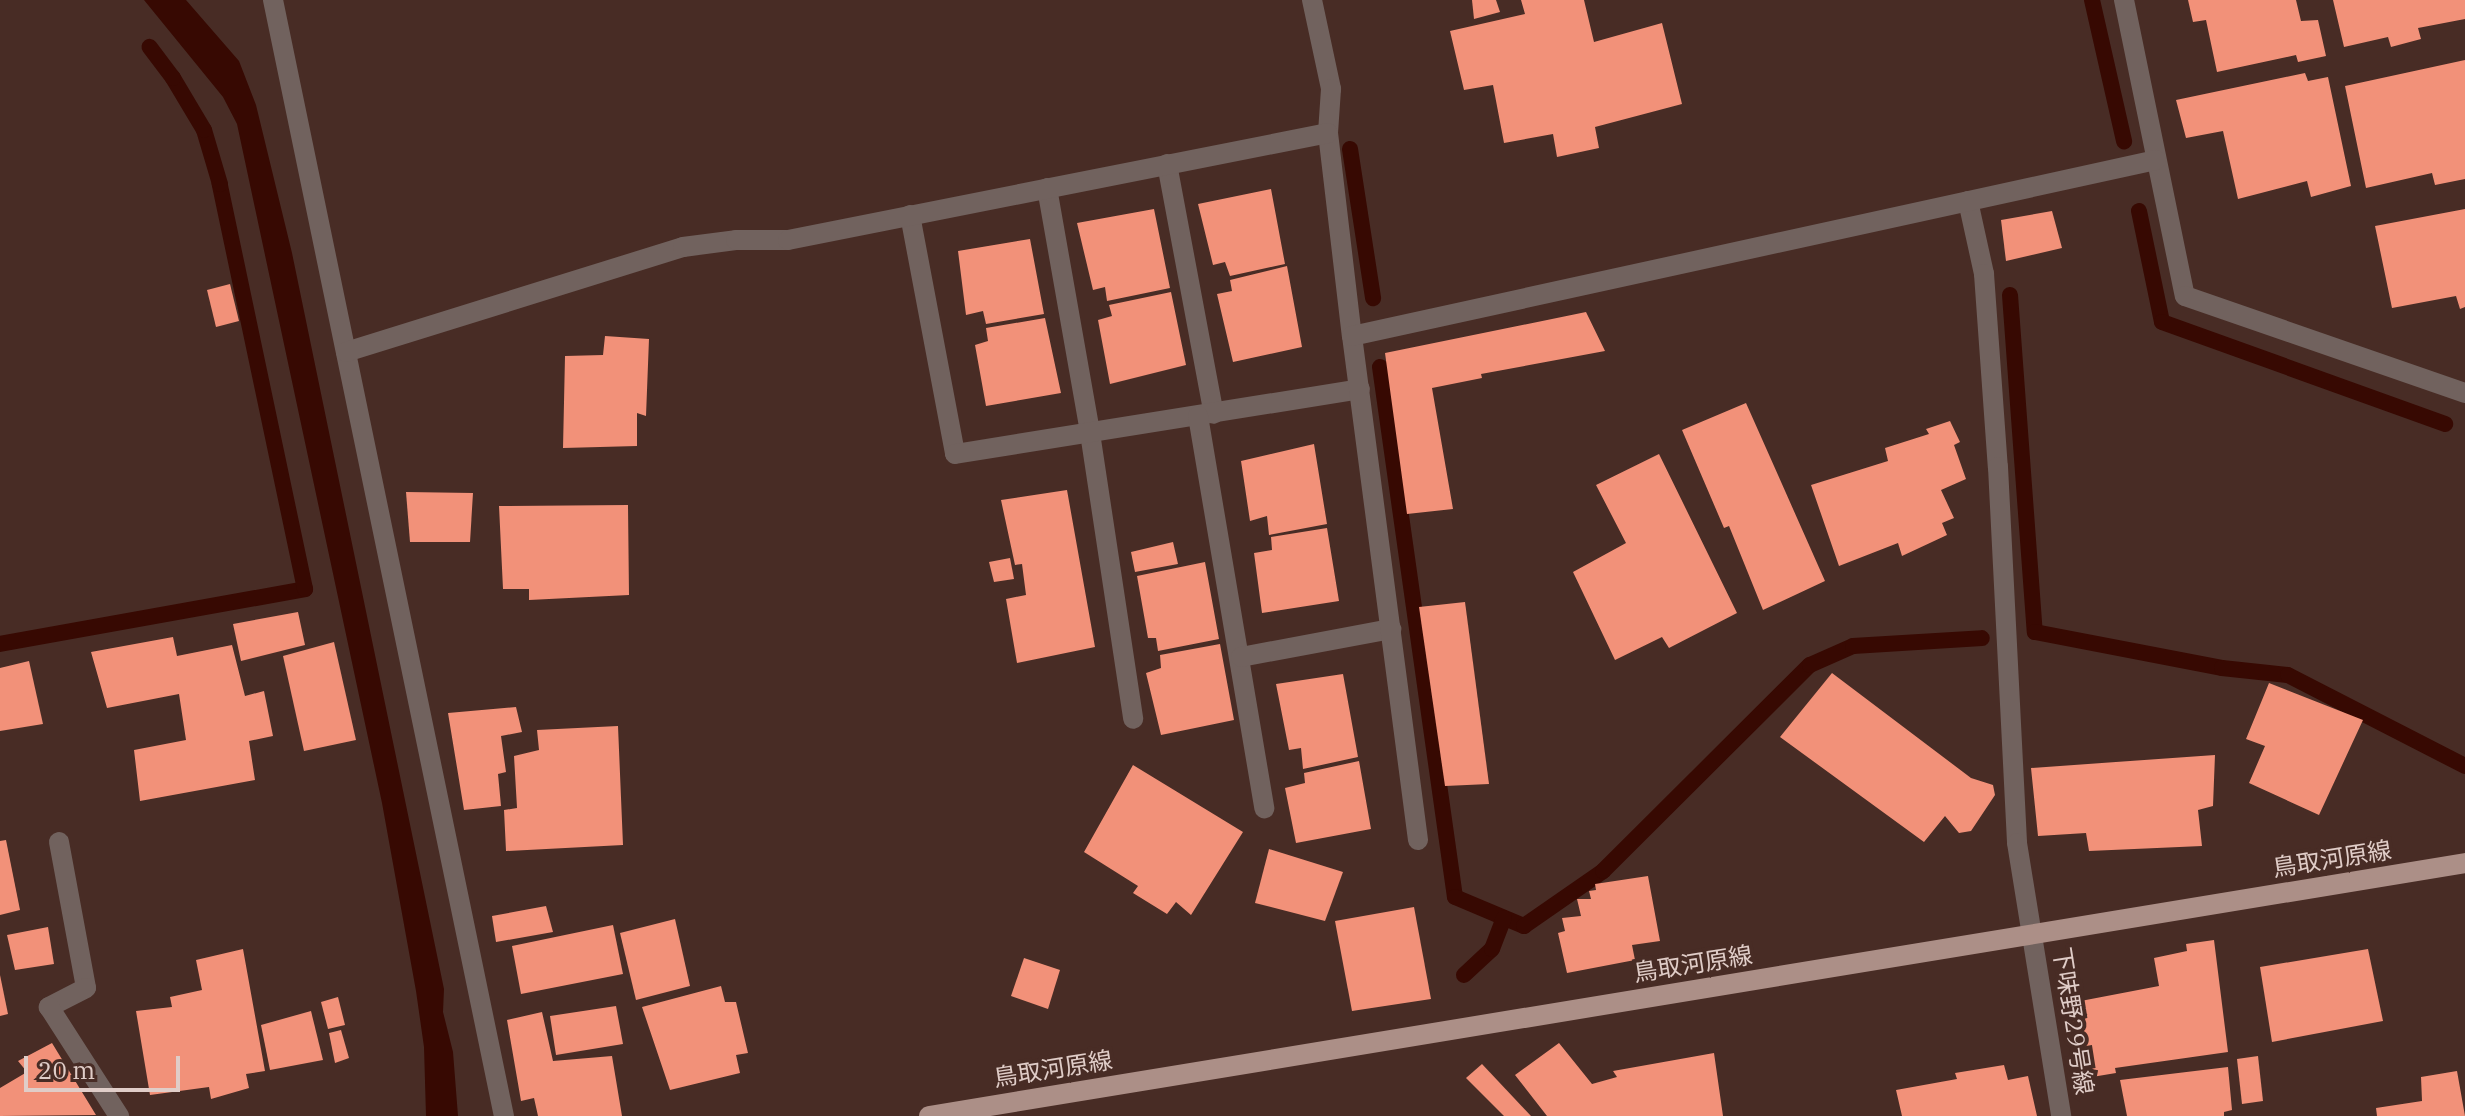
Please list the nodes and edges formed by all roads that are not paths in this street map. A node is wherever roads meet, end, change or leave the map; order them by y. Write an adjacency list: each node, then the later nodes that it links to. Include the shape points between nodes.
1 (273, 0): 11 (street)
2 (1312, 0): 4 (street, via 1331,89)
3 (2124, 0): 5 (street)
4 (1328, 133): 6 (street); 10 (street)
5 (2156, 160): 8 (street); 13 (street, via 2185,296)
6 (1167, 164): 7 (street); 14 (street)
7 (1047, 188): 9 (street); 15 (street)
8 (1968, 201): 10 (street); 23 (street, 下味野29号線, via 1984,274 2017,843)
9 (910, 215): 11 (street, via 788,240 683,247); 15 (street, via 955,454)
10 (1352, 336): 12 (street)
11 (346, 352): 25 (street)
12 (1360, 389): 14 (street); 16 (street)
13 (2465, 393)
14 (1206, 415): 15 (street); 17 (street)
15 (1090, 433): 18 (street)
16 (1391, 629): 17 (street); 20 (street)
17 (1241, 657): 19 (street)
18 (1133, 719)
19 (1264, 808)
20 (1418, 840)
21 (59, 842): 24 (street, via 86,988 49,1007)
22 (2465, 863): 23 (main road, 鳥取河原線)
23 (2033, 935): 26 (main road, 鳥取河原線); 27 (street, 下味野29号線)
24 (119, 1116)
25 (504, 1116)
26 (929, 1116)
27 (2061, 1116)

